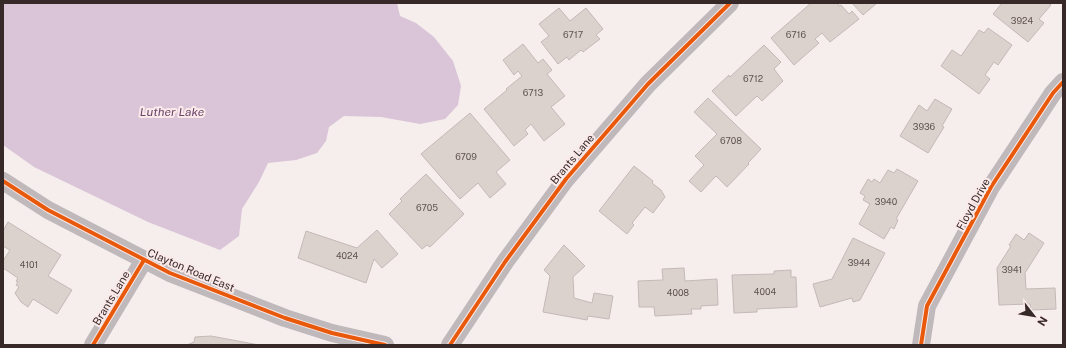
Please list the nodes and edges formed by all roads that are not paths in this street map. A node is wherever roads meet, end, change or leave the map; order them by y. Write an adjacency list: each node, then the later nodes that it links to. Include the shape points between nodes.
1 (730, 3): 7 (street, Brants Lane, via 648,84 566,179 505,262)
2 (1063, 82): 8 (street, Floyd Drive, via 991,187 927,306)
3 (3, 181): 4 (street, Clayton Road East, via 48,210)
4 (144, 260): 5 (street, Brants Lane); 6 (street, Clayton Road East, via 170,273 285,318 332,333)
5 (94, 345)
6 (385, 345)
7 (450, 345)
8 (921, 345)

